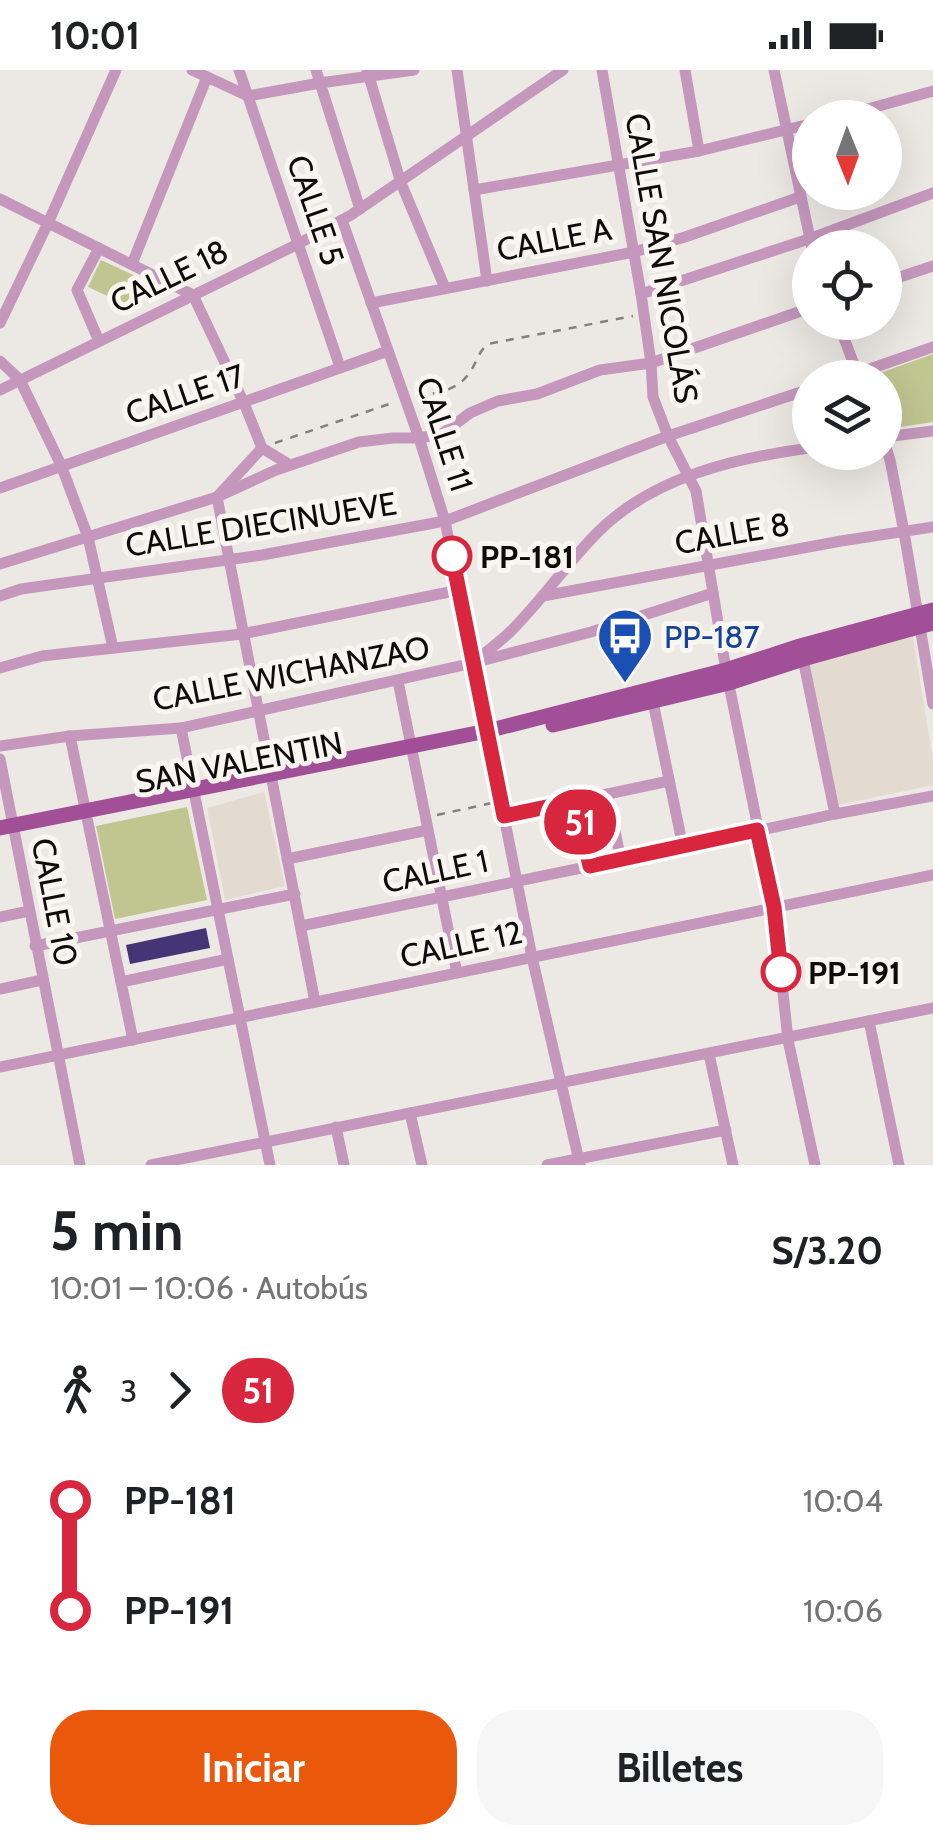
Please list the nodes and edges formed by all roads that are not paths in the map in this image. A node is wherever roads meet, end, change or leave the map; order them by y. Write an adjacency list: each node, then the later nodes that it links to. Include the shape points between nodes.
1 (116, 70): 29 (street)
2 (192, 70): 12 (street)
3 (239, 70): 14 (street, CALLE 5)
4 (414, 70): 10 (street)
5 (457, 70): 18 (street)
6 (563, 70): 18 (street, CALLE 18)
7 (602, 70): 21 (street, CALLE SAN NICOLÁS)
8 (684, 70): 19 (street)
9 (774, 70): 17 (street)
10 (368, 73): 11 (street); 22 (street)
11 (318, 76): 14 (street); 27 (street)
12 (207, 78): 14 (street); 35 (street)
13 (933, 91): 15 (street)
14 (248, 96): 31 (street, CALLE 5)
15 (900, 100)
16 (792, 128): 17 (street)
17 (786, 130): 19 (street); 20 (street)
18 (467, 137): 22 (street, CALLE 18); 23 (street)
19 (699, 150): 21 (street)
20 (792, 159)
21 (618, 165): 23 (street); 34 (street, CALLE SAN NICOLÁS)
22 (401, 182): 27 (street, CALLE 18); 39 (street)
23 (474, 190): 38 (street)
24 (933, 193): 30 (street)
25 (0, 198): 29 (street)
26 (792, 200): 34 (street, CALLE A)
27 (360, 210): 28 (street, CALLE 18)
28 (342, 220): 31 (street, CALLE 18); 42 (street, CALLE 11)
29 (48, 222): 32 (street); 44 (street)
30 (843, 230)
31 (298, 244): 41 (street, CALLE 18); 51 (street, CALLE 5)
32 (99, 248): 35 (street); 45 (street, via 77,290)
33 (792, 249): 40 (street)
34 (634, 252): 38 (street, CALLE A); 40 (street, CALLE SAN NICOLÁS)
35 (132, 264): 41 (street)
36 (933, 266): 37 (street)
37 (902, 276)
38 (487, 280): 39 (street, CALLE A)
39 (444, 288): 42 (street, CALLE A)
40 (641, 294): 50 (street, CALLE SAN NICOLÁS)
41 (193, 295): 45 (street, CALLE 18); 55 (street)
42 (371, 303): 47 (street, CALLE 11)
43 (792, 314): 50 (street)
44 (0, 322)
45 (99, 341): 52 (street, CALLE 18)
46 (933, 347): 48 (street)
47 (388, 351): 51 (street, CALLE 17); 59 (street, CALLE 11)
48 (898, 360)
49 (0, 361): 52 (street)
50 (651, 363): 57 (street, CALLE SAN NICOLÁS, via 653,397); 59 (street, via 600,370 498,401 442,434)
51 (340, 367): 55 (street, CALLE 17)
52 (20, 380): 53 (street, CALLE 18); 63 (street)
53 (0, 390)
54 (792, 395): 57 (street, CALLE DIECINUEVE)
55 (244, 403): 60 (street); 63 (street, CALLE 17)
56 (933, 431): 58 (street)
57 (668, 436): 65 (street, CALLE SAN NICOLÁS); 68 (street, CALLE DIECINUEVE)
58 (902, 437)
59 (419, 438): 62 (street, via 358,442); 68 (street, CALLE 11)
60 (262, 448): 62 (street); 67 (street)
61 (792, 450): 65 (street)
62 (290, 465): 67 (street)
63 (61, 466): 66 (street, CALLE 17); 71 (street)
64 (892, 470): 70 (street)
65 (688, 475): 74 (street, CALLE SAN NICOLÁS); 79 (street, via 599,530)
66 (0, 488)
67 (217, 497): 71 (street); 72 (street)
68 (445, 521): 72 (street, CALLE DIECINUEVE); 76 (street, CALLE 11)
69 (933, 527): 70 (street, CALLE 8)
70 (904, 532): 74 (street, CALLE 8); 80 (street)
71 (88, 537): 73 (street); 75 (street)
72 (227, 559): 75 (street, CALLE DIECINUEVE); 81 (street)
73 (0, 564)
74 (708, 566): 77 (street, CALLE SAN NICOLÁS); 79 (street, CALLE 8)
75 (96, 579): 78 (street, CALLE DIECINUEVE); 82 (street)
76 (459, 590): 81 (street); 84 (street, CALLE 11)
77 (713, 593): 84 (street, CALLE WICHANZAO); 86 (street, CALLE SAN NICOLÁS)
78 (0, 596)
79 (542, 596): 84 (street)
80 (926, 618): 83 (main road); 86 (main road, via 800,646); 89 (street)
81 (242, 634): 82 (street); 90 (street)
82 (112, 648): 85 (street)
83 (803, 660): 86 (main road); 103 (street)
84 (474, 663): 87 (street, CALLE WICHANZAO); 92 (street, CALLE 11)
85 (0, 668)
86 (728, 676): 88 (main road); 92 (main road); 107 (street, CALLE SAN NICOLÁS)
87 (398, 681): 90 (street, CALLE WICHANZAO); 95 (street)
88 (652, 702): 92 (main road); 98 (street)
89 (933, 704)
90 (257, 711): 91 (street, CALLE WICHANZAO); 97 (street)
91 (181, 728): 93 (street, CALLE WICHANZAO); 99 (street)
92 (488, 735): 95 (main road, SAN VALENTIN); 105 (street, CALLE 11)
93 (70, 736): 94 (street, CALLE WICHANZAO); 104 (street)
94 (0, 746)
95 (412, 751): 97 (main road, SAN VALENTIN); 106 (street)
96 (0, 758): 108 (street, CALLE 10)
97 (271, 779): 99 (main road, SAN VALENTIN); 110 (street)
98 (669, 781): 100 (street); 109 (street)
99 (195, 794): 104 (main road, SAN VALENTIN); 118 (street)
100 (607, 794): 102 (street); 111 (street)
101 (933, 796): 103 (street, CALLE 1)
102 (575, 801): 105 (street); 112 (street)
103 (835, 814): 107 (street, CALLE 1)
104 (87, 816): 108 (main road, SAN VALENTIN); 122 (street)
105 (504, 816): 114 (street, CALLE 11)
106 (427, 824): 110 (street); 116 (street)
107 (757, 830): 109 (street, CALLE 1); 117 (street, CALLE SAN NICOLÁS)
108 (6, 832): 119 (street, CALLE 10)
109 (683, 848): 111 (street, CALLE 1)
110 (287, 859): 115 (street)
111 (621, 860): 112 (street, CALLE 1)
112 (590, 866): 114 (street, CALLE 1)
113 (933, 875): 117 (street, CALLE 12)
114 (517, 882): 116 (street, CALLE 1); 124 (street, CALLE 11)
115 (294, 894): 118 (street); 121 (street)
116 (441, 898): 121 (street, CALLE 1); 126 (street)
117 (774, 907): 124 (street, CALLE 12); 134 (street, CALLE SAN NICOLÁS)
118 (218, 910): 122 (street); 125 (street)
119 (28, 912): 120 (street); 123 (street, CALLE 10)
120 (0, 917)
121 (300, 926): 130 (street)
122 (110, 932): 123 (street); 128 (street)
123 (35, 946): 127 (street, CALLE 10)
124 (532, 957): 126 (street, CALLE 12); 139 (street, CALLE 11)
125 (228, 959): 128 (street); 132 (street)
126 (456, 973): 130 (street, CALLE 12)
127 (42, 980): 129 (street); 137 (street, CALLE 10)
128 (120, 982): 135 (street)
129 (0, 990)
130 (315, 1002): 132 (street, CALLE 12)
131 (933, 1008): 133 (street)
132 (240, 1017): 135 (street, CALLE 12); 143 (street)
133 (869, 1021): 134 (street); 153 (street)
134 (788, 1039): 136 (street); 152 (street, CALLE SAN NICOLÁS)
135 (132, 1040): 137 (street, CALLE 12)
136 (709, 1054): 139 (street); 142 (street)
137 (57, 1055): 138 (street, CALLE 12); 145 (street, CALLE 10)
138 (0, 1067)
139 (560, 1084): 140 (street); 144 (street, CALLE 11)
140 (410, 1113): 141 (street); 149 (street)
141 (336, 1127): 143 (street); 148 (street)
142 (726, 1130): 144 (street); 151 (street)
143 (265, 1141): 146 (street); 147 (street)
144 (580, 1162): 150 (street)
145 (80, 1165)
146 (151, 1165)
147 (270, 1165)
148 (344, 1165)
149 (422, 1165)
150 (547, 1165)
151 (733, 1165)
152 (815, 1165)
153 (899, 1165)

